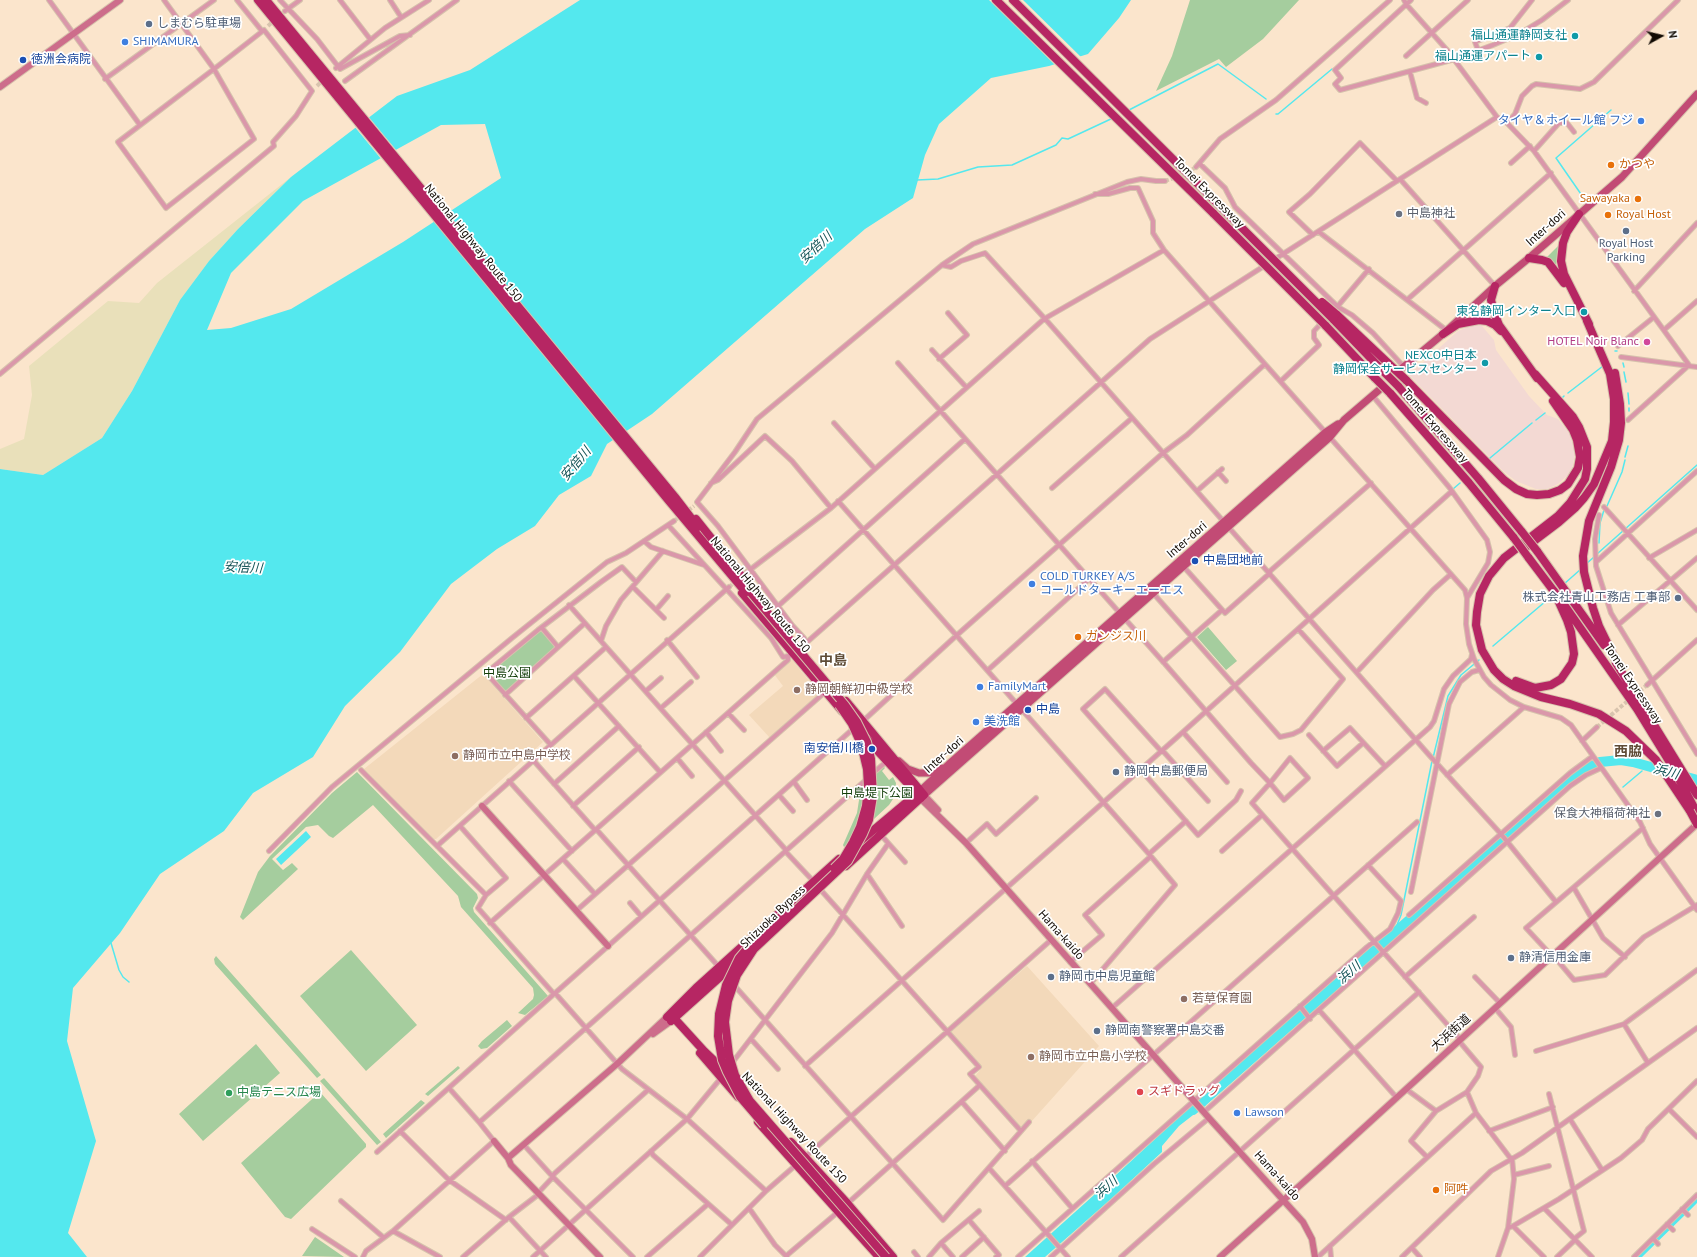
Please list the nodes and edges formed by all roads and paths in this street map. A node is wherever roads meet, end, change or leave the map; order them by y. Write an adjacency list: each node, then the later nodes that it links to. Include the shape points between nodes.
1 (50, 0): 28 (street)
2 (120, 0): 28 (street)
3 (164, 0): 25 (street)
4 (214, 0): 25 (street)
5 (237, 0): 26 (street)
6 (258, 0): 42 (highway, National Highway Route 150)
7 (266, 0): 42 (highway, National Highway Route 150)
8 (280, 0): 23 (street)
9 (300, 0): 23 (street)
10 (340, 0): 30 (street)
11 (390, 0): 24 (street)
12 (429, 0): 24 (street)
13 (457, 0): 29 (street)
14 (996, 0): 144 (highway, Tomei Expressway, bridge, via 1214,214 1390,393 1469,483)
15 (1013, 0): 75 (highway, Tomei Expressway, bridge, via 1281,266)
16 (1390, 0): 52 (street, via 1276,100 1220,140)
17 (1411, 0): 22 (street)
18 (1468, 0): 27 (street)
19 (1532, 0): 31 (street, via 1510,28 1474,42)
20 (1568, 0): 31 (street, via 1519,34)
21 (1678, 0): 46 (street, via 1594,82 1580,89 1536,84 1522,96 1515,114)
22 (1405, 2): 27 (street); 36 (street, via 1336,70 1344,77 1336,84 1340,90)
23 (287, 10): 34 (street, via 317,39)
24 (401, 17): 30 (street)
25 (181, 24): 35 (street); 37 (street)
26 (264, 29): 35 (street); 41 (street)
27 (1432, 33): 32 (street); 33 (street)
28 (72, 34): 37 (street); 40 (street)
29 (410, 35): 34 (street, via 400,36); 38 (street)
30 (370, 39): 34 (street)
31 (1478, 50): 33 (street)
32 (1406, 56)
33 (1454, 60): 36 (street); 45 (street)
34 (336, 68)
35 (214, 69): 47 (street); 47 (street, via 254,139 166,208 118,142)
36 (1410, 72): 44 (street, via 1417,98)
37 (105, 79): 47 (street)
38 (345, 81)
39 (317, 86): 41 (street)
40 (0, 87)
41 (312, 90): 91 (street, via 296,116 273,142 274,146)
42 (338, 92): 114 (highway, National Highway Route 150)
43 (1697, 94): 58 (main road, Inter-dori, via 1622,177)
44 (1426, 102)
45 (1497, 117): 46 (street); 56 (street)
46 (1507, 123): 49 (street)
47 (140, 125)
48 (1574, 132): 50 (street, via 1567,123 1559,123)
49 (1530, 146): 50 (street); 51 (street)
50 (1534, 151): 54 (street)
51 (1511, 163)
52 (1200, 164): 53 (street); 64 (street, via 1225,188 1235,207)
53 (1196, 167)
54 (1551, 173): 58 (street); 63 (street)
55 (1165, 180): 57 (street, via 1136,179)
56 (1399, 180): 60 (street); 61 (street, via 1360,143 1289,212); 63 (street)
57 (1096, 194): 62 (street, via 1138,188 1153,221 1153,233); 66 (street, via 973,244)
58 (1579, 214): 65 (main road, Inter-dori); 69 (street); 71 (highway, via 1567,232 1561,253 1562,268)
59 (1697, 223): 69 (street)
60 (1319, 232): 61 (street); 67 (street)
61 (1313, 236): 64 (street)
62 (1164, 250): 72 (street); 77 (street)
63 (1463, 251): 68 (street); 70 (street)
64 (1282, 254): 72 (street); 75 (street)
65 (1529, 258): 68 (main road, Inter-dori); 71 (highway, via 1548,262)
66 (942, 266): 77 (street, via 951,267 960,261 985,253); 109 (street, via 757,419)
67 (1368, 269): 70 (street); 75 (street)
68 (1494, 286): 80 (main road, Inter-dori); 81 (highway, via 1491,300 1495,315)
69 (1634, 291): 76 (street)
70 (1408, 299): 80 (street)
71 (1576, 300): 78 (highway)
72 (1209, 301): 87 (street); 94 (street, via 1150,339)
73 (1697, 302): 79 (street)
74 (948, 313): 85 (street, via 967,335)
75 (1336, 313): 90 (street, via 1352,315 1373,333); 92 (highway, bridge, via 1504,480 1526,494 1537,495 1549,494 1568,484 1578,468 1580,457 1573,430); 93 (street, via 1314,331 1314,338 1319,345); 171 (highway, Tomei Expressway, bridge, via 1522,532)
76 (1654, 317): 79 (street); 82 (street)
77 (1044, 319): 94 (street); 95 (street)
78 (1587, 321): 144 (highway, via 1610,374 1614,399 1612,441 1594,484 1575,508 1513,556 1500,570 1487,591 1482,609 1482,633 1489,653 1502,671 1519,683 1535,688 1551,685 1561,679 1572,663 1574,654 1571,632); 171 (highway, via 1608,355 1615,372 1620,399 1619,440 1589,521 1584,566 1597,620)
79 (1664, 330): 88 (street)
80 (1445, 332): 81 (highway, via 1458,324 1487,321); 90 (main road, Inter-dori)
81 (1512, 342): 92 (highway)
82 (1618, 346)
83 (932, 350): 85 (street)
84 (1621, 357): 88 (street)
85 (939, 359): 95 (street)
86 (898, 364): 98 (street)
87 (1265, 364): 93 (street); 104 (street)
88 (1689, 366): 89 (street); 100 (street)
89 (1697, 367)
90 (1403, 368)
91 (0, 374)
92 (1535, 374): 246 (highway, via 1580,427 1587,447 1588,469 1582,485 1558,516 1504,558 1488,576 1480,594 1477,612 1476,625 1482,650 1494,670 1514,686 1541,697 1599,714 1626,731 1656,760)
93 (1281, 381): 102 (street)
94 (1101, 382): 99 (street); 107 (street)
95 (966, 387): 98 (street)
96 (1379, 390): 97 (main road, Inter-dori)
97 (1372, 395): 102 (main road, Inter-dori); 113 (street)
98 (940, 411): 103 (street); 105 (street)
99 (1132, 418): 104 (street); 111 (street)
100 (1628, 420)
101 (834, 422): 105 (street)
102 (1328, 434): 110 (street); 120 (main road, Inter-dori)
103 (965, 439): 107 (street); 123 (street)
104 (1164, 453): 112 (street); 127 (street)
105 (875, 469): 115 (street)
106 (1697, 471): 125 (street)
107 (997, 474): 127 (street); 132 (street)
108 (1226, 481): 112 (street, via 1220,470)
109 (710, 483): 117 (street, via 718,480 765,436 792,461); 135 (street, via 696,504 705,510)
110 (1371, 483): 122 (street); 136 (street)
111 (1052, 488)
112 (1197, 491): 120 (street)
113 (1452, 491): 122 (street); 147 (street, via 1484,535 1490,552 1488,563)
114 (672, 499): 145 (highway, National Highway Route 150); 168 (highway, National Highway Route 150, via 723,571); 168 (highway, National Highway Route 150, via 722,550)
115 (838, 502): 117 (street); 123 (street)
116 (1604, 507): 125 (street)
117 (831, 508): 135 (street)
118 (1599, 515): 131 (street)
119 (674, 521): 121 (street)
120 (1226, 524): 134 (main road, Inter-dori); 136 (street); 153 (main road, Inter-dori)
121 (668, 525): 126 (street); 133 (street)
122 (1411, 529): 137 (street); 155 (street)
123 (863, 530): 132 (street); 149 (street)
124 (1697, 530): 129 (street)
125 (1627, 532): 129 (street); 131 (street)
126 (644, 542): 128 (street); 263 (street, via 607,562 424,710 332,787)
127 (1059, 545): 138 (street); 160 (street)
128 (663, 551): 133 (street); 140 (street)
129 (1649, 558): 139 (street)
130 (1697, 558): 139 (street)
131 (1595, 561): 157 (street, via 1602,588)
132 (894, 564): 160 (street); 165 (street)
133 (704, 565): 142 (street)
134 (1183, 566): 143 (main road, Inter-dori); 151 (street)
135 (748, 571): 149 (street)
136 (1269, 573): 151 (street, via 1225,613); 155 (street)
137 (1452, 574): 147 (street, via 1465,590); 174 (street)
138 (1089, 579): 153 (street); 173 (street)
139 (1670, 581): 152 (street); 157 (street)
140 (636, 582): 141 (street); 148 (street, via 622,567)
141 (632, 587): 150 (street); 164 (street, via 606,626)
142 (727, 588): 162 (street); 168 (street, via 771,638 783,657)
143 (1153, 593): 153 (main road, Inter-dori); 161 (street)
144 (1555, 593): 246 (highway, Tomei Expressway, via 1637,709 1681,782)
145 (750, 594): 433 (highway, Shizuoka Bypass, bridge, via 852,724 865,760 867,796 860,827 842,859 739,958 723,994 719,1014 718,1036 722,1060 732,1084 749,1108); 434 (highway, Shizuoka Bypass, bridge, via 857,722 867,742 871,759 873,796 869,820 848,861 754,949 737,975 726,1017 725,1033 729,1055 735,1075 750,1101)
146 (668, 596): 150 (street)
147 (1467, 598): 169 (street, via 1467,634)
148 (570, 605): 156 (street); 158 (street)
149 (778, 607): 165 (street)
150 (656, 610): 154 (street)
151 (1222, 610): 161 (street)
152 (1697, 610)
153 (1122, 616): 170 (street); 191 (main road, Inter-dori)
154 (664, 618)
155 (1310, 619): 159 (street); 174 (street)
156 (585, 623): 164 (street); 166 (street)
157 (1618, 625): 180 (street)
158 (542, 628): 166 (street); 189 (street, via 486,673)
159 (1298, 629): 185 (street); 185 (street, via 1343,679 1301,730 1280,737)
160 (957, 635): 173 (street); 197 (street)
161 (1192, 637): 170 (street); 185 (street)
162 (667, 640): 175 (street); 178 (street)
163 (1697, 640): 180 (street)
164 (601, 641): 167 (street)
165 (806, 643): 168 (street)
166 (558, 647): 189 (street)
167 (606, 648): 175 (street); 176 (street)
168 (793, 653): 188 (highway, National Highway Route 150); 195 (street); 197 (highway, National Highway Route 150)
169 (1472, 654): 172 (street); 177 (street, via 1465,666)
170 (1163, 662): 194 (street)
171 (1619, 667): 238 (highway, Tomei Expressway)
172 (1479, 669): 182 (street); 192 (street, via 1500,694)
173 (988, 670): 191 (street)
174 (1356, 672): 205 (street)
175 (630, 674): 187 (street); 190 (street)
176 (574, 676): 190 (street); 196 (street)
177 (1453, 676): 182 (street); 184 (street)
178 (697, 677)
179 (661, 678): 187 (street)
180 (1652, 680): 183 (street); 214 (street)
181 (691, 682): 193 (street)
182 (1460, 682): 186 (street)
183 (1647, 684)
184 (1446, 685): 186 (street); 205 (street, via 1434,721)
185 (1234, 686): 194 (street)
186 (1455, 690): 219 (street, via 1449,704)
187 (646, 691): 193 (street)
188 (825, 692): 197 (highway, National Highway Route 150); 229 (street)
189 (505, 694): 196 (street)
190 (598, 702): 198 (street); 208 (street)
191 (1019, 706): 220 (main road, Inter-dori); 237 (main road, Inter-dori); 242 (street)
192 (1524, 707): 206 (street, via 1567,721); 227 (street)
193 (661, 708): 209 (street)
194 (1206, 711): 203 (street); 233 (street)
195 (728, 713): 201 (street); 202 (street)
196 (526, 718): 208 (street)
197 (859, 724): 200 (highway, National Highway Route 150); 218 (highway, National Highway Route 150); 231 (street)
198 (619, 726): 210 (street); 234 (street)
199 (1597, 727): 206 (street)
200 (868, 729): 220 (main road, via 913,771 929,774); 237 (highway, National Highway Route 150)
201 (744, 730)
202 (706, 732): 209 (street); 211 (street)
203 (1183, 732): 212 (street); 232 (street)
204 (1309, 735): 213 (street)
205 (1416, 739): 219 (street); 221 (street)
206 (1582, 741): 215 (street)
207 (1363, 743): 213 (street, via 1337,766); 213 (street, via 1350,728); 221 (street)
208 (550, 744): 217 (street)
209 (693, 744): 216 (street); 229 (street)
210 (639, 747): 225 (street); 244 (street)
211 (721, 751)
212 (1161, 751): 224 (street); 224 (street, via 1105,689 1083,709); 241 (street)
213 (1323, 751)
214 (1697, 754)
215 (1593, 756): 222 (street); 256 (street)
216 (677, 758): 225 (street); 228 (street)
217 (533, 760): 230 (street); 234 (street)
218 (887, 761): 226 (highway, National Highway Route 150); 265 (street)
219 (1436, 763): 227 (street); 279 (street)
220 (949, 764): 237 (main road, Inter-dori)
221 (1386, 766): 262 (street)
222 (1601, 768): 254 (street); 258 (street, via 1570,786)
223 (361, 770): 261 (street)
224 (1139, 770): 242 (street); 249 (street)
225 (660, 772): 255 (street)
226 (897, 774): 237 (highway, National Highway Route 150); 251 (highway, National Highway Route 150, via 907,788 907,796)
227 (1447, 775): 256 (street)
228 (692, 776)
229 (724, 780): 248 (street); 271 (street)
230 (509, 781): 243 (street); 264 (street)
231 (794, 782): 236 (street); 240 (street)
232 (1228, 782)
233 (1270, 783): 233 (street, via 1290,758 1308,778 1284,800); 247 (street, via 1252,803)
234 (554, 784): 244 (street)
235 (1241, 791): 249 (street, via 1236,800 1198,835)
236 (779, 795): 245 (street); 248 (street)
237 (921, 795): 251 (highway, National Highway Route 150); 257 (highway, National Highway Route 150); 259 (street, Hama-kaido, via 933,804 953,831)
238 (1697, 795)
239 (1036, 798): 259 (street, via 996,834 987,824)
240 (807, 800)
241 (1208, 801)
242 (1103, 802): 267 (street); 278 (street)
243 (482, 806): 253 (street); 274 (street)
244 (574, 806): 255 (street)
245 (793, 811)
246 (1694, 811): 252 (highway, bridge)
247 (1262, 815): 262 (street); 266 (street)
248 (755, 816): 265 (street); 283 (street)
249 (1186, 821): 267 (street)
250 (1417, 822): 272 (street)
251 (882, 824): 275 (highway, National Highway Route 150)
252 (1697, 824): 268 (street, 大浜街道)
253 (460, 826): 261 (street); 281 (street, via 506,878)
254 (1643, 828): 268 (street); 277 (street)
255 (596, 830): 264 (street); 271 (street)
256 (1500, 834): 258 (street); 288 (street)
257 (881, 835): 260 (street); 276 (highway, National Highway Route 150)
258 (1507, 842): 284 (street); 299 (street)
259 (966, 843): 278 (street, Hama-kaido)
260 (888, 844): 270 (street); 273 (street)
261 (437, 846): 281 (street)
262 (1292, 849): 282 (street); 313 (street)
263 (269, 851)
264 (572, 851): 269 (street)
265 (786, 851): 275 (street); 295 (street)
266 (1222, 851)
267 (1150, 855): 302 (street, via 1085,915 1102,935); 308 (street, via 1175,885)
268 (1660, 858): 286 (street); 292 (street, 大浜街道)
269 (563, 859): 274 (street); 280 (street)
270 (905, 862)
271 (628, 864): 280 (street); 283 (street)
272 (1368, 865): 282 (street); 297 (street, via 1401,901 1390,929)
273 (867, 874): 289 (street); 294 (street)
274 (545, 876): 287 (street); 293 (street)
275 (813, 881): 276 (street); 303 (highway, National Highway Route 150)
276 (820, 888): 289 (street); 303 (highway, National Highway Route 150, via 766,938)
277 (1574, 888): 284 (street); 292 (street)
278 (1006, 889): 296 (street, Hama-kaido); 307 (street)
279 (1411, 892)
280 (595, 894): 287 (street)
281 (486, 895): 293 (street, via 478,908)
282 (1333, 896): 297 (street); 327 (street)
283 (660, 900): 290 (street); 295 (street)
284 (1556, 902): 300 (street, via 1526,928)
285 (630, 903): 290 (street)
286 (1696, 907): 301 (street, via 1644,937)
287 (576, 911): 298 (street)
288 (1410, 914)
289 (843, 915): 307 (street); 318 (street)
290 (641, 916): 298 (street)
291 (1474, 917): 305 (street)
292 (1592, 920): 300 (street, 大浜街道); 301 (street, via 1603,938)
293 (490, 923): 310 (street)
294 (902, 926)
295 (690, 935): 303 (street); 320 (street)
296 (1051, 940): 302 (street, Hama-kaido); 322 (street)
297 (1375, 943): 299 (street); 312 (street, via 1367,946)
298 (608, 946): 310 (street)
299 (1382, 951): 305 (street); 315 (street, via 1378,958)
300 (1553, 956): 301 (street, via 1574,980 1605,975); 311 (street, 大浜街道)
301 (1625, 956)
302 (1070, 962): 308 (street, Hama-kaido)
303 (721, 970): 316 (highway, National Highway Route 150); 318 (street)
304 (1697, 970): 319 (street)
305 (1405, 977): 309 (street)
306 (1475, 977): 311 (street)
307 (901, 980): 322 (street); 331 (street)
308 (1090, 984): 313 (street, Hama-kaido)
309 (1419, 992): 324 (street); 325 (street)
310 (554, 994): 320 (street); 336 (street)
311 (1500, 1003): 314 (street, 大浜街道)
312 (1300, 1006): 317 (street); 342 (street)
313 (1112, 1008): 327 (street, Hama-kaido)
314 (1495, 1008): 324 (street, 大浜街道); 328 (street, via 1511,1027)
315 (1319, 1010): 317 (street); 325 (street)
316 (671, 1018): 330 (street); 333 (highway, National Highway Route 150)
317 (1310, 1019): 346 (street)
318 (766, 1020): 323 (street); 331 (street)
319 (1624, 1024): 326 (street); 329 (street)
320 (586, 1028): 330 (street); 353 (street)
321 (1697, 1028): 329 (street)
322 (946, 1031): 335 (street, via 979,1067 970,1074); 349 (street)
323 (751, 1039): 332 (street); 333 (street)
324 (1459, 1040): 337 (street, 大浜街道); 339 (street, via 1481,1067)
325 (1354, 1050): 341 (street); 365 (street)
326 (1536, 1051)
327 (1153, 1054): 342 (street, Hama-kaido); 370 (street)
328 (1515, 1055)
329 (1648, 1063): 352 (street)
330 (617, 1064): 338 (street); 361 (street)
331 (805, 1066): 349 (street)
332 (778, 1069)
333 (723, 1074): 351 (street); 366 (highway, National Highway Route 150); 372 (highway, National Highway Route 150)
334 (1697, 1081): 345 (street)
335 (980, 1085): 343 (street); 358 (street)
336 (449, 1088): 353 (street); 356 (street)
337 (1406, 1089): 341 (street, 大浜街道); 347 (street)
338 (648, 1090): 351 (street); 377 (street)
339 (1467, 1092): 347 (street); 348 (street)
340 (1549, 1094): 344 (street)
341 (1397, 1098): 385 (street, 大浜街道)
342 (1194, 1101): 346 (street, Hama-kaido); 389 (street)
343 (962, 1102): 362 (street); 371 (street)
344 (1553, 1107): 355 (street); 357 (street)
345 (1669, 1109): 359 (street); 375 (street, via 1648,1129 1642,1140)
346 (1203, 1111): 350 (street, Hama-kaido)
347 (1436, 1111): 367 (street, via 1411,1141)
348 (1476, 1113): 357 (street); 367 (street)
349 (851, 1117): 366 (street); 371 (street)
350 (1209, 1118): 365 (street, Hama-kaido); 414 (street)
351 (687, 1119): 364 (street); 381 (street)
352 (1570, 1119): 355 (street); 375 (street)
353 (479, 1122): 360 (street)
354 (1029, 1122): 358 (street)
355 (1558, 1127): 369 (street); 380 (street)
356 (400, 1131): 363 (street); 378 (street)
357 (1489, 1131): 369 (street)
358 (1021, 1132): 362 (street)
359 (1697, 1137)
360 (494, 1141): 368 (street); 378 (street)
361 (524, 1145): 368 (street); 377 (street)
362 (1004, 1151): 374 (street)
363 (377, 1152)
364 (651, 1152): 387 (street); 392 (street)
365 (1240, 1153): 385 (street, Hama-kaido); 443 (street)
366 (805, 1157): 372 (street); 386 (highway, National Highway Route 150)
367 (1427, 1157): 413 (street)
368 (508, 1158): 382 (street, via 511,1165)
369 (1512, 1159): 376 (street); 415 (street, via 1491,1171)
370 (1032, 1161): 379 (street); 389 (street)
371 (892, 1163): 374 (street, via 943,1220); 386 (street)
372 (796, 1165): 381 (street); 394 (highway, National Highway Route 150)
373 (1549, 1166): 376 (street)
374 (989, 1168): 379 (street)
375 (1602, 1170): 380 (street)
376 (1514, 1175): 402 (street)
377 (553, 1177): 382 (street); 392 (street)
378 (449, 1180): 396 (street); 405 (street)
379 (1005, 1186): 406 (street)
380 (1574, 1190): 390 (street); 410 (street, via 1584,1231)
381 (766, 1191): 388 (street)
382 (538, 1193): 396 (street); 400 (street)
383 (1697, 1195): 391 (street)
384 (341, 1201): 407 (street)
385 (1283, 1201): 444 (street, 大浜街道); 445 (street, Hama-kaido, via 1308,1231 1312,1239)
386 (847, 1203): 394 (street); 435 (highway, National Highway Route 150)
387 (708, 1204): 398 (street); 429 (street)
388 (749, 1208): 398 (street); 431 (street)
389 (1072, 1208): 406 (street)
390 (1544, 1208): 401 (street); 410 (street)
391 (1683, 1210): 395 (street); 399 (street)
392 (586, 1211): 400 (street); 428 (street)
393 (978, 1211): 397 (street)
394 (838, 1212): 431 (street); 432 (highway, National Highway Route 150)
395 (1688, 1215)
396 (507, 1218): 416 (street); 418 (street)
397 (968, 1220): 408 (street); 411 (street)
398 (732, 1224): 430 (street)
399 (1668, 1225): 404 (street); 409 (street)
400 (569, 1226): 416 (street); 427 (street)
401 (1513, 1226): 402 (street); 451 (street)
402 (1508, 1228): 450 (street)
403 (312, 1229): 420 (street)
404 (1673, 1230)
405 (393, 1231): 407 (street); 422 (street)
406 (1047, 1233): 414 (street); 440 (street)
407 (383, 1238): 421 (street, via 366,1251)
408 (984, 1238): 419 (street); 439 (street)
409 (1654, 1239): 412 (street); 454 (street)
410 (1574, 1240): 452 (street); 453 (street)
411 (941, 1243): 437 (street); 438 (street)
412 (1658, 1244)
413 (1330, 1246): 446 (street); 447 (street)
414 (1060, 1248): 441 (street); 442 (street)
415 (1412, 1248): 448 (street); 449 (street)
416 (540, 1251): 425 (street); 426 (street)
417 (914, 1252): 436 (street)
418 (467, 1253): 423 (street); 424 (street)
419 (999, 1256)
420 (355, 1257)
421 (363, 1257)
422 (440, 1257)
423 (463, 1257)
424 (472, 1257)
425 (533, 1257)
426 (546, 1257)
427 (600, 1257)
428 (633, 1257)
429 (647, 1257)
430 (700, 1257)
431 (786, 1257)
432 (879, 1257)
433 (882, 1257)
434 (886, 1257)
435 (893, 1257)
436 (918, 1257)
437 (929, 1257)
438 (953, 1257)
439 (962, 1257)
440 (1018, 1257)
441 (1052, 1257)
442 (1068, 1257)
443 (1121, 1257)
444 (1220, 1257)
445 (1314, 1257)
446 (1318, 1257)
447 (1331, 1257)
448 (1402, 1257)
449 (1420, 1257)
450 (1498, 1257)
451 (1544, 1257)
452 (1557, 1257)
453 (1592, 1257)
454 (1635, 1257)

